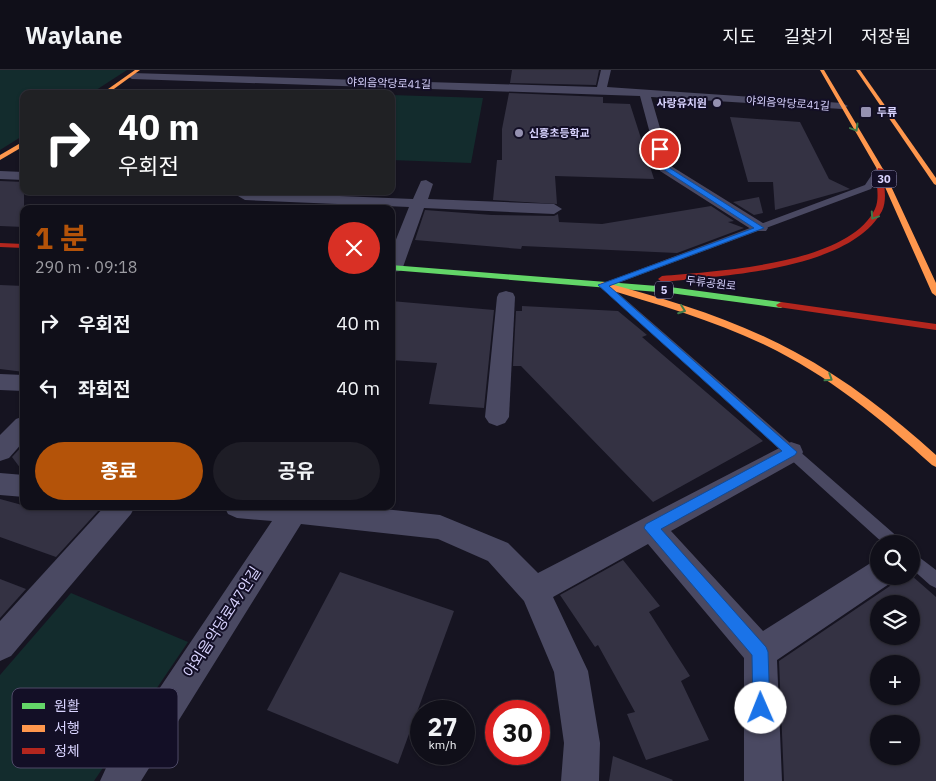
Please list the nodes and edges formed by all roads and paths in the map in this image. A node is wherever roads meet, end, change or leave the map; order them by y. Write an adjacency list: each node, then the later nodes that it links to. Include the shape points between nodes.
1 (362, 70): 8 (street)
2 (606, 70): 11 (street)
3 (822, 70): 13 (main road, 30)
4 (858, 70): 19 (main road)
5 (135, 73): 6 (street, 야외음악당로41길); 9 (main road)
6 (258, 74): 7 (street, 야외음악당로41길)
7 (333, 80): 8 (street, 야외음악당로41길); 10 (street)
8 (360, 82): 11 (street, 야외음악당로41길)
9 (109, 90)
10 (326, 90)
11 (601, 90): 12 (street, 야외음악당로41길)
12 (645, 93): 13 (street, 야외음악당로41길); 24 (street, via 665,168)
13 (842, 106): 16 (main road, 30, one-way to 16)
14 (20, 146): 15 (main road)
15 (0, 158)
16 (880, 169): 24 (lane, via 868,187); 29 (main road, one-way to 29, via 879,211 860,234 840,246 771,266); 30 (main road, 30)
17 (0, 175): 18 (street)
18 (20, 176)
19 (934, 178)
20 (426, 184): 22 (street)
21 (277, 195): 22 (street)
22 (418, 204): 23 (street); 27 (street)
23 (554, 209)
24 (760, 228): 29 (lane)
25 (0, 245): 26 (main road)
26 (20, 246)
27 (395, 262)
28 (395, 267): 29 (main road, 두류공원로 / 5)
29 (602, 285): 32 (main road, 두류공원로 / 5, via 670,290); 38 (lane); 39 (main road, one-way to 39, via 672,306 769,343 860,398)
30 (936, 293)
31 (506, 297): 35 (street)
32 (936, 327)
33 (0, 382): 34 (street)
34 (20, 384)
35 (497, 417)
36 (20, 428): 37 (street)
37 (0, 451)
38 (791, 452): 45 (street); 46 (lane)
39 (936, 462)
40 (0, 484): 41 (street)
41 (20, 486)
42 (118, 510): 51 (street)
43 (269, 510): 44 (street)
44 (293, 513): 50 (street, via 440,527 498,552); 53 (street, 야외음악당로47안길)
45 (651, 528): 50 (street); 52 (street)
46 (885, 535)
47 (920, 566): 49 (lane)
48 (870, 580): 52 (street)
49 (936, 580)
50 (535, 591): 56 (street, via 571,671 582,743)
51 (0, 645)
52 (760, 652): 57 (street)
53 (178, 690)
54 (127, 768): 55 (street, 야외음악당로47안길)
55 (119, 781)
56 (580, 781)
57 (763, 781)

